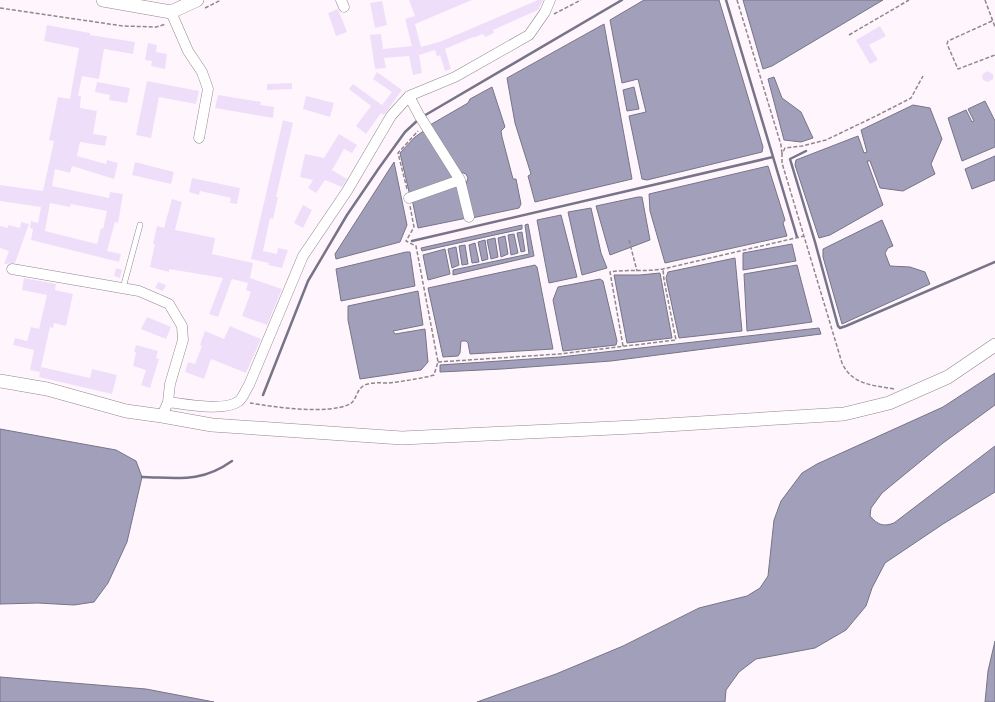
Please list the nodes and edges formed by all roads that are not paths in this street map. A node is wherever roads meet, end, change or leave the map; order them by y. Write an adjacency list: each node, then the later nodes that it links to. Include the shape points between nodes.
1 (103, 0): 4 (main road)
2 (550, 0): 5 (street, via 529,35 455,77)
3 (199, 5): 4 (main road)
4 (173, 17): 6 (street, via 188,51 202,72 208,89)
5 (409, 96): 7 (street); 15 (street, via 391,116 347,191 304,256 249,385 239,401 228,405 205,407)
6 (199, 138)
7 (460, 180): 8 (street); 9 (street)
8 (409, 198)
9 (470, 217)
10 (140, 225): 12 (lane)
11 (12, 269): 12 (street)
12 (123, 288): 15 (street, via 139,291 168,304 182,326 183,340 170,384)
13 (995, 345): 16 (main road, via 948,377 889,403 865,410 813,416 402,438 212,425)
14 (0, 381): 16 (main road, via 47,389 126,411)
15 (168, 402): 16 (street)
16 (162, 416)

